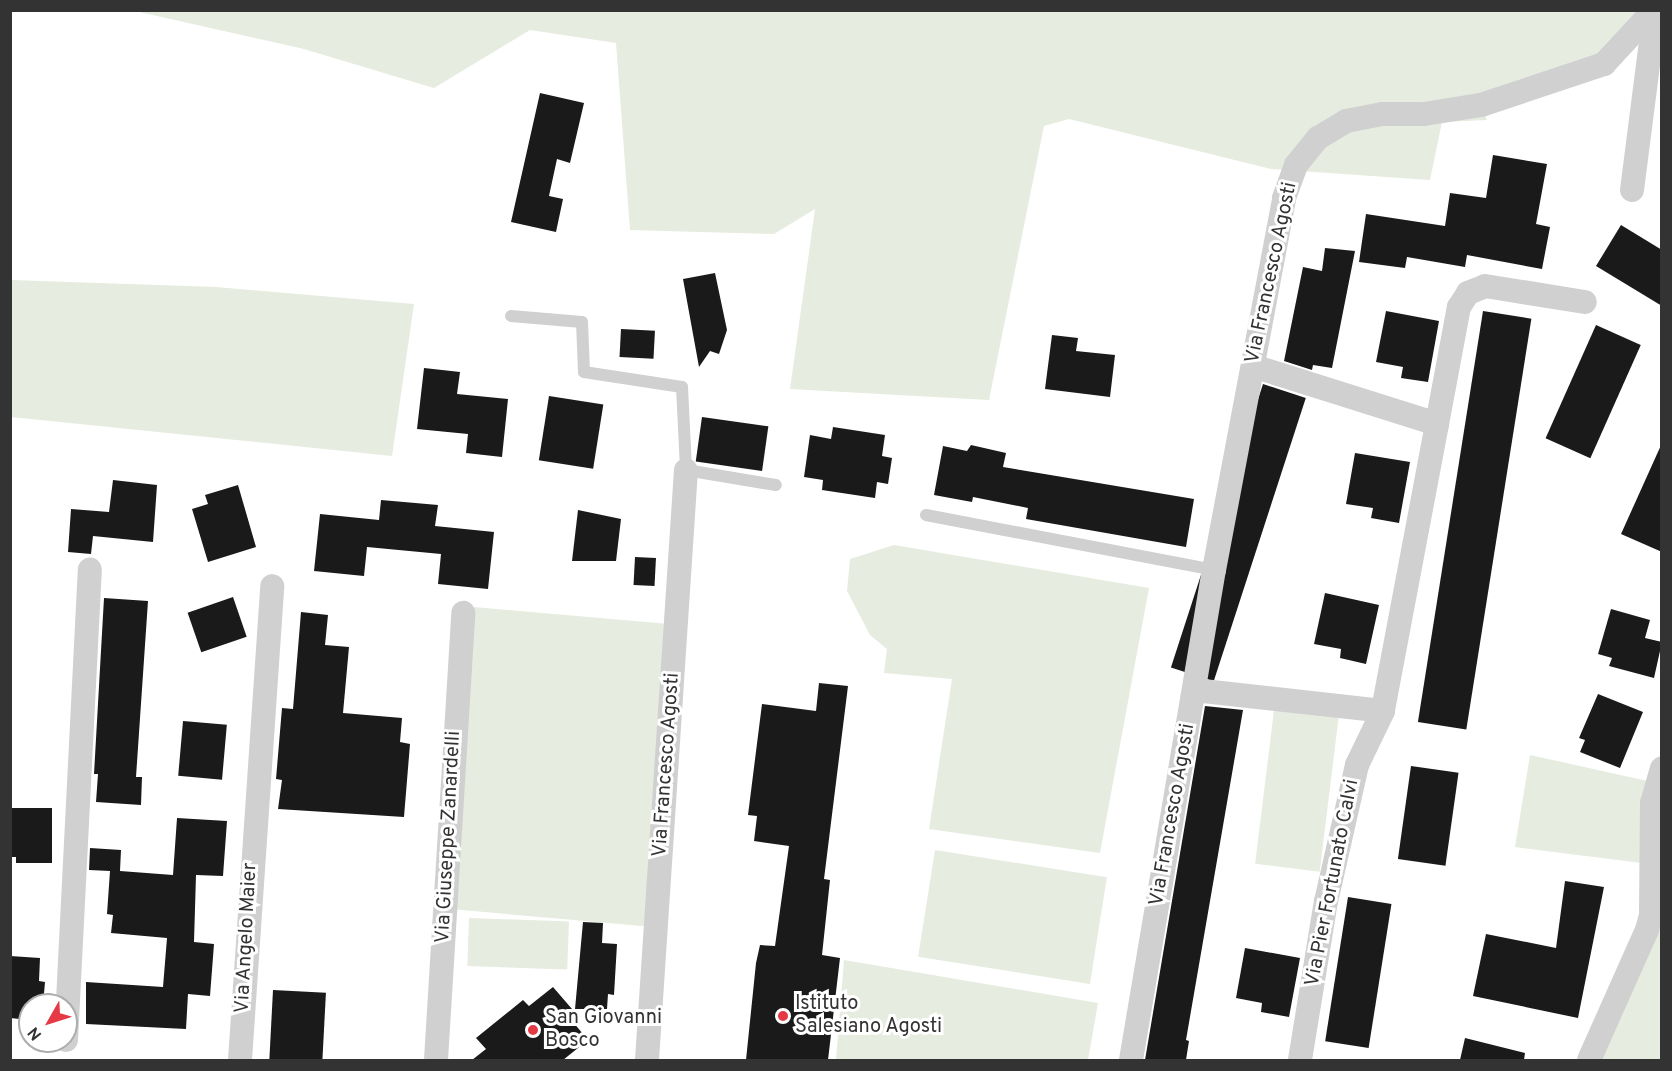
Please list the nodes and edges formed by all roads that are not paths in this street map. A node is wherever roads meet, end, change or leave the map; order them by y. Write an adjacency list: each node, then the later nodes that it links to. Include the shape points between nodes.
1 (1654, 10): 2 (street); 5 (street, Via Francesco Agosti, via 1604,64 1481,105 1424,114 1364,116 1330,128 1318,138 1296,165 1284,198)
2 (1632, 190)
3 (1586, 302): 6 (street, Via Pier Fortunato Calvi, via 1485,286 1468,293 1459,307)
4 (511, 316): 7 (lane, via 582,322 584,372 682,387)
5 (1253, 366): 6 (street); 11 (street, Via Francesco Agosti)
6 (1437, 424): 15 (street, Via Pier Fortunato Calvi)
7 (686, 470): 8 (lane); 20 (street, Via Francesco Agosti)
8 (776, 484)
9 (926, 515): 11 (lane)
10 (90, 570): 17 (street)
11 (1214, 570): 14 (street, Via Francesco Agosti)
12 (272, 586): 18 (street, Via Angelo Maier)
13 (463, 613): 19 (street, Via Giuseppe Zanardelli)
14 (1194, 690): 15 (street); 21 (street, Via Francesco Agosti)
15 (1383, 711): 22 (street, Via Pier Fortunato Calvi, via 1354,777 1326,901)
16 (1662, 768): 23 (street, via 1652,803 1652,900 1647,930)
17 (68, 993)
18 (240, 1060)
19 (436, 1060)
20 (647, 1060)
21 (1131, 1060)
22 (1300, 1060)
23 (1589, 1060)

